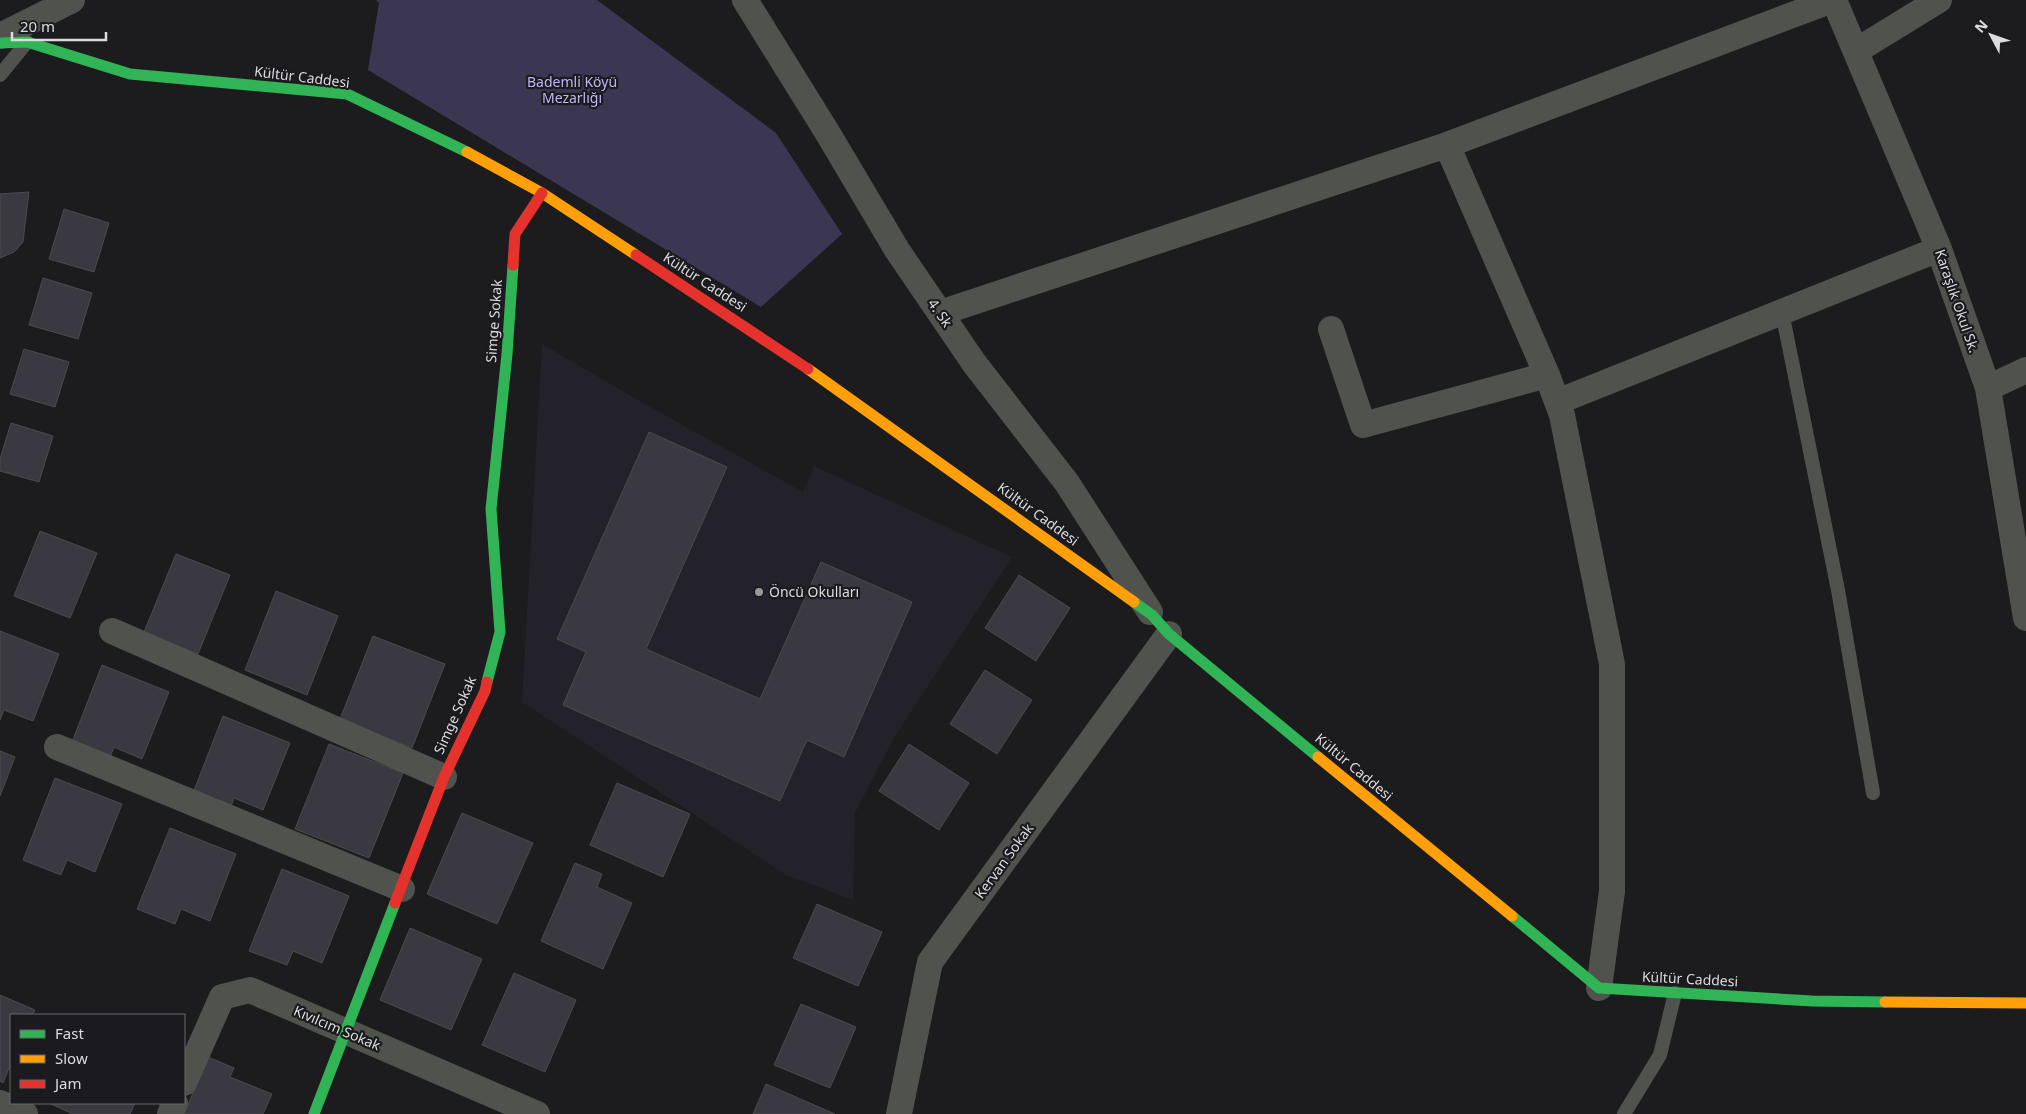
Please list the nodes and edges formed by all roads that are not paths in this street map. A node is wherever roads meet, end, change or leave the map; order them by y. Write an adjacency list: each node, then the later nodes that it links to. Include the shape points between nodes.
1 (72, 0): 5 (street)
2 (745, 0): 14 (street, 4. Sk, via 896,250)
3 (1833, 0): 8 (street, Karaşlık Okul Sk.); 10 (street)
4 (1939, 0): 8 (street)
5 (0, 36)
6 (27, 42): 7 (street, Kültür Caddesi); 9 (lane); 11 (street, Kültür Caddesi, via 130,74 347,94 493,165)
7 (0, 43)
8 (1856, 51): 12 (street, Karaşlık Okul Sk.)
9 (0, 75)
10 (1447, 145): 14 (street); 17 (street)
11 (542, 193): 21 (street, Kültür Caddesi, via 766,340); 26 (street, Simge Sokak, via 515,234 491,509 500,632 485,691)
12 (1939, 249): 13 (street); 18 (street, Karaşlık Okul Sk.)
13 (1782, 312): 19 (street); 27 (lane, via 1838,590)
14 (940, 314): 21 (street, 4. Sk, via 1067,483)
15 (1331, 329): 17 (street, via 1363,425)
16 (2026, 370): 18 (street)
17 (1547, 376): 19 (street)
18 (1988, 388): 20 (street, Karaşlık Okul Sk.)
19 (1557, 402): 29 (street, via 1612,664 1612,891)
20 (2019, 530): 22 (street, Karaşlık Okul Sk.)
21 (1152, 615): 24 (street, Kültür Caddesi)
22 (2026, 618)
23 (112, 631): 26 (street)
24 (1170, 634): 29 (street, Kültür Caddesi); 38 (street, Kervan Sokak, via 930,962)
25 (57, 747): 28 (street)
26 (444, 777): 28 (street, Simge Sokak)
27 (1873, 793)
28 (402, 889): 32 (street, Simge Sokak)
29 (1599, 988): 30 (street, Kültür Caddesi)
30 (1675, 993): 31 (street, Kültür Caddesi, via 1812,1001); 39 (lane, via 1660,1055)
31 (2026, 1003)
32 (346, 1032): 33 (street, Kıvılcım Sokak, via 250,990 222,997); 36 (street, Simge Sokak); 37 (street, Kıvılcım Sokak)
33 (185, 1081)
34 (0, 1103): 35 (street)
35 (25, 1114)
36 (314, 1114)
37 (537, 1114)
38 (899, 1114)
39 (1624, 1114)

